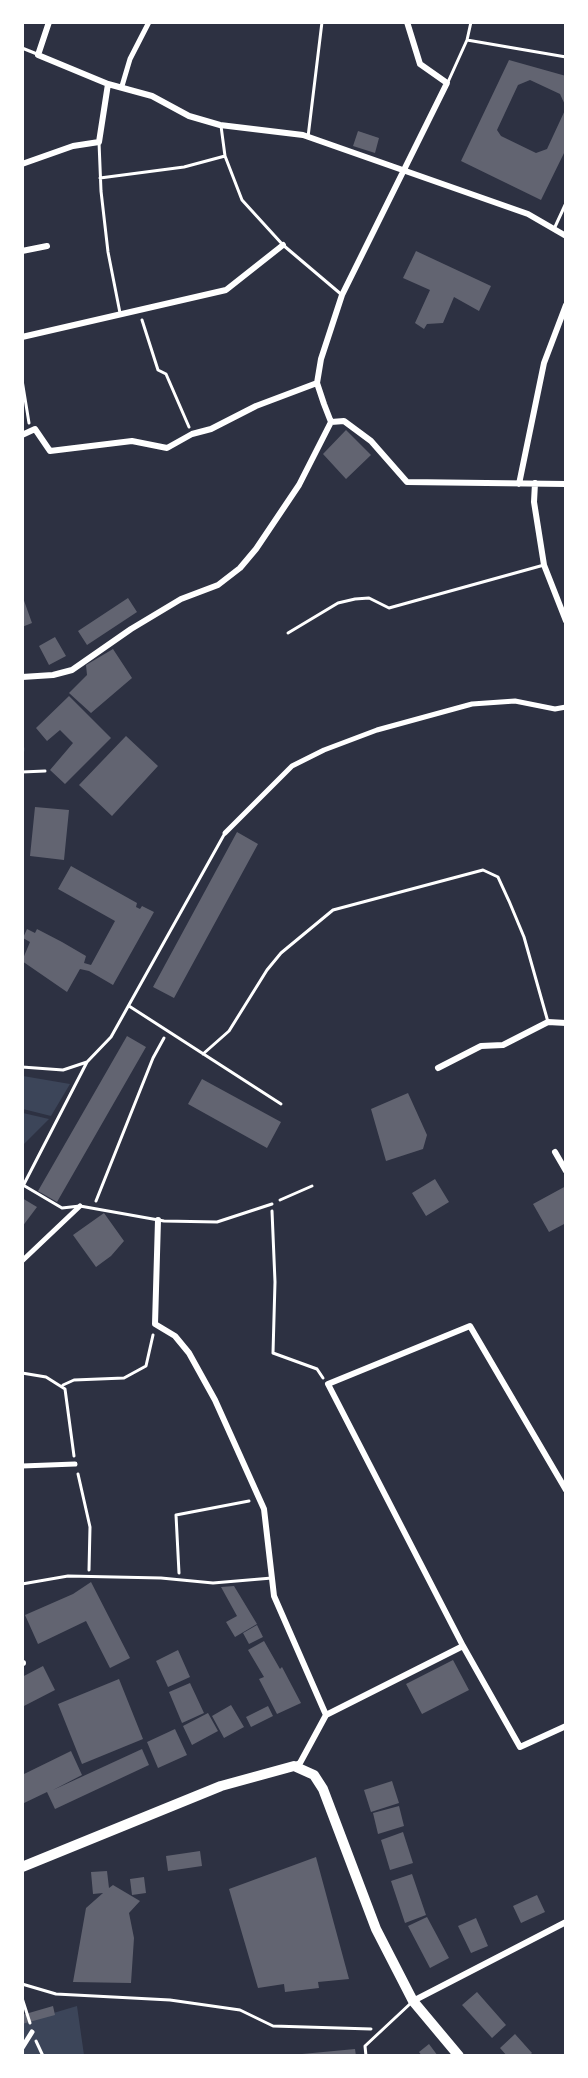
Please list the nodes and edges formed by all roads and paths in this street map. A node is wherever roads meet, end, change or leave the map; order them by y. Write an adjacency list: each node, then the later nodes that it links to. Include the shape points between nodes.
1 (49, 22): 8 (street)
2 (149, 22): 12 (street, via 130,59)
3 (322, 22): 14 (lane)
4 (407, 22): 10 (street, via 420,63)
5 (471, 22): 6 (lane)
6 (467, 40): 9 (lane); 10 (lane)
7 (23, 50): 8 (lane)
8 (38, 55): 11 (street)
9 (566, 57)
10 (447, 83): 18 (street)
11 (108, 84): 12 (street); 15 (street)
12 (122, 86): 13 (street, via 152,96 189,116)
13 (220, 124): 14 (street); 16 (lane)
14 (308, 138): 18 (street)
15 (99, 142): 17 (street, via 73,146); 19 (lane)
16 (225, 156): 19 (lane); 23 (lane, via 242,200)
17 (22, 164)
18 (404, 171): 21 (street, via 528,213); 26 (street)
19 (100, 178): 29 (lane)
20 (566, 203): 21 (lane)
21 (554, 229): 22 (street)
22 (566, 236)
23 (283, 245): 26 (lane); 28 (street, via 226,290)
24 (47, 246): 25 (street)
25 (22, 252)
26 (342, 295): 32 (street, via 326,336)
27 (566, 305): 38 (street, via 544,363)
28 (139, 312): 29 (street); 35 (path, via 158,370 166,374)
29 (120, 316): 30 (street)
30 (22, 337)
31 (22, 380): 34 (path)
32 (317, 383): 33 (street); 35 (street)
33 (331, 422): 38 (street, via 344,421 371,441 407,482); 43 (street, via 283,510 240,568 218,585 181,599 131,628 72,670)
34 (31, 431): 35 (street, via 35,429 50,451 132,441 167,448); 36 (street)
35 (192, 434)
36 (22, 435)
37 (535, 483): 38 (street); 39 (street); 40 (street, via 534,502)
38 (519, 484)
39 (566, 484)
40 (544, 565): 41 (street); 42 (lane, via 389,608 369,598 338,603)
41 (566, 621)
42 (288, 633)
43 (22, 677)
44 (566, 707): 47 (street, via 555,709 515,701 472,704 377,730 292,766)
45 (45, 771): 46 (lane)
46 (22, 772)
47 (225, 833): 48 (lane)
48 (129, 1006): 51 (lane); 53 (lane, via 111,1037)
49 (548, 1022): 50 (street); 52 (lane, via 524,937 498,877 483,870 333,910 281,952 229,1031); 55 (street, via 503,1045 481,1046)
50 (566, 1023)
51 (168, 1031): 52 (lane); 63 (path, via 153,1058)
52 (203, 1054): 56 (lane)
53 (87, 1062): 54 (lane, via 63,1070); 59 (lane)
54 (22, 1067)
55 (438, 1068)
56 (281, 1104)
57 (555, 1152): 58 (street)
58 (566, 1171)
59 (23, 1186): 62 (lane, via 62,1208)
60 (312, 1186): 61 (path)
61 (272, 1204): 64 (lane, via 217,1222); 67 (path, via 273,1353 317,1370)
62 (80, 1206): 63 (lane); 65 (street)
63 (94, 1208): 64 (lane)
64 (158, 1220): 66 (street)
65 (22, 1262)
66 (155, 1324): 68 (path, via 146,1366 124,1377 74,1380); 72 (street, via 175,1336 189,1353)
67 (328, 1384): 71 (street, via 470,1326); 76 (street)
68 (62, 1385)
69 (75, 1464): 70 (street)
70 (22, 1466)
71 (566, 1490)
72 (260, 1498): 73 (street); 74 (path, via 176,1515)
73 (272, 1578): 74 (lane, via 213,1583); 77 (street, via 282,1620)
74 (179, 1580): 75 (lane, via 68,1576)
75 (22, 1584)
76 (463, 1646): 77 (street); 78 (street, via 520,1747)
77 (326, 1715): 79 (street, via 300,1763)
78 (566, 1726)
79 (294, 1766): 80 (main road, via 221,1785); 84 (main road, via 314,1775 323,1789 376,1929)
80 (22, 1867)
81 (566, 1922): 84 (street)
82 (22, 1984): 85 (path, via 56,1994 170,2000 240,2010 273,2026)
83 (22, 1998): 86 (path)
84 (413, 2001): 85 (lane); 89 (main road)
85 (382, 2029): 88 (lane, via 365,2046)
86 (32, 2032): 87 (street)
87 (22, 2048)
88 (366, 2055)
89 (459, 2055)

